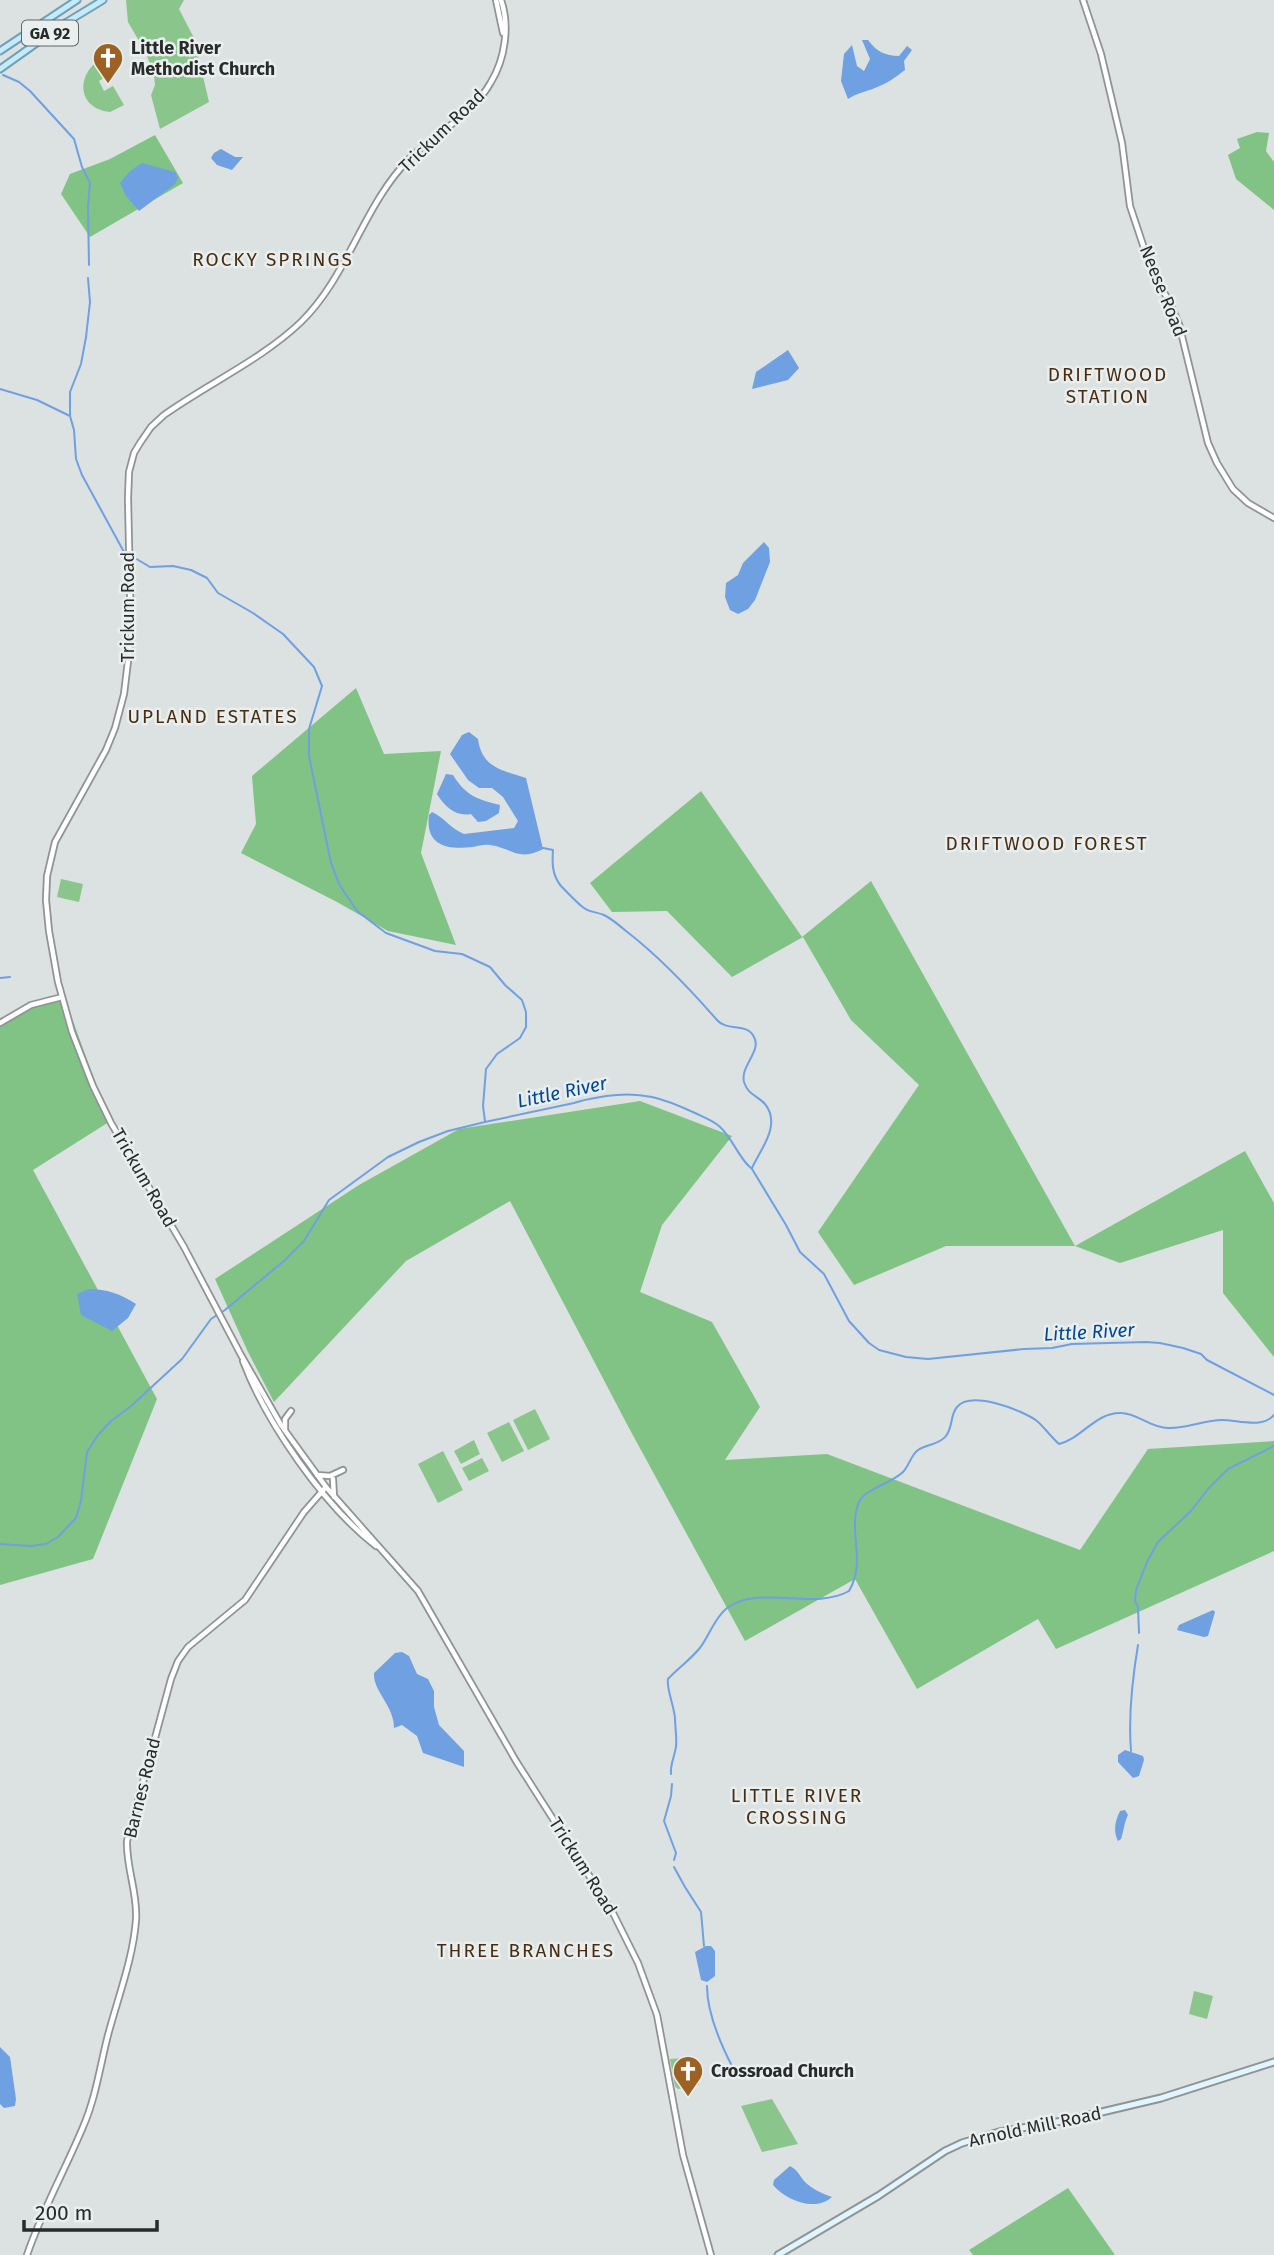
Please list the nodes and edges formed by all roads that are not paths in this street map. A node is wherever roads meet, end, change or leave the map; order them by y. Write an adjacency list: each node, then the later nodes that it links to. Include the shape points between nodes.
1 (77, 0): 5 (main road, GA 92)
2 (103, 0): 6 (main road, GA 92)
3 (498, 0): 8 (street, Trickum Road, via 504,36 498,68 482,96 396,175 314,308 276,342 164,415 135,453 128,482 131,636 124,694 106,750 55,842 47,876 48,922)
4 (1083, 0): 7 (street, Neese Road, via 1122,143 1130,206 1152,272 1179,324 1208,443 1233,489)
5 (0, 51)
6 (0, 69)
7 (1274, 518)
8 (62, 997): 9 (street, via 32,1005); 10 (street, Trickum Road, via 111,1123)
9 (0, 1023)
10 (241, 1355): 12 (street, Trickum Road); 16 (street, Trickum Road, via 277,1427)
11 (291, 1411): 12 (street)
12 (285, 1431): 14 (street, Trickum Road)
13 (343, 1470): 14 (street, via 330,1476)
14 (315, 1474): 17 (street, Trickum Road)
15 (333, 1479): 19 (street)
16 (316, 1483): 17 (street, Trickum Road); 18 (street)
17 (324, 1489): 18 (street, Barnes Road); 19 (street, Trickum Road); 20 (street, Trickum Road, via 355,1528)
18 (316, 1497): 22 (street, Barnes Road, via 245,1600 188,1647 171,1679 127,1841 136,1919 122,1990 92,2105)
19 (334, 1497): 20 (street, Trickum Road)
20 (385, 1553): 23 (street, Trickum Road, via 418,1591 516,1761 599,1889 638,1963 657,2015 683,2155)
21 (1274, 2062): 24 (main road, Arnold Mill Road, via 1161,2098 962,2143)
22 (27, 2255)
23 (711, 2255)
24 (778, 2255)

